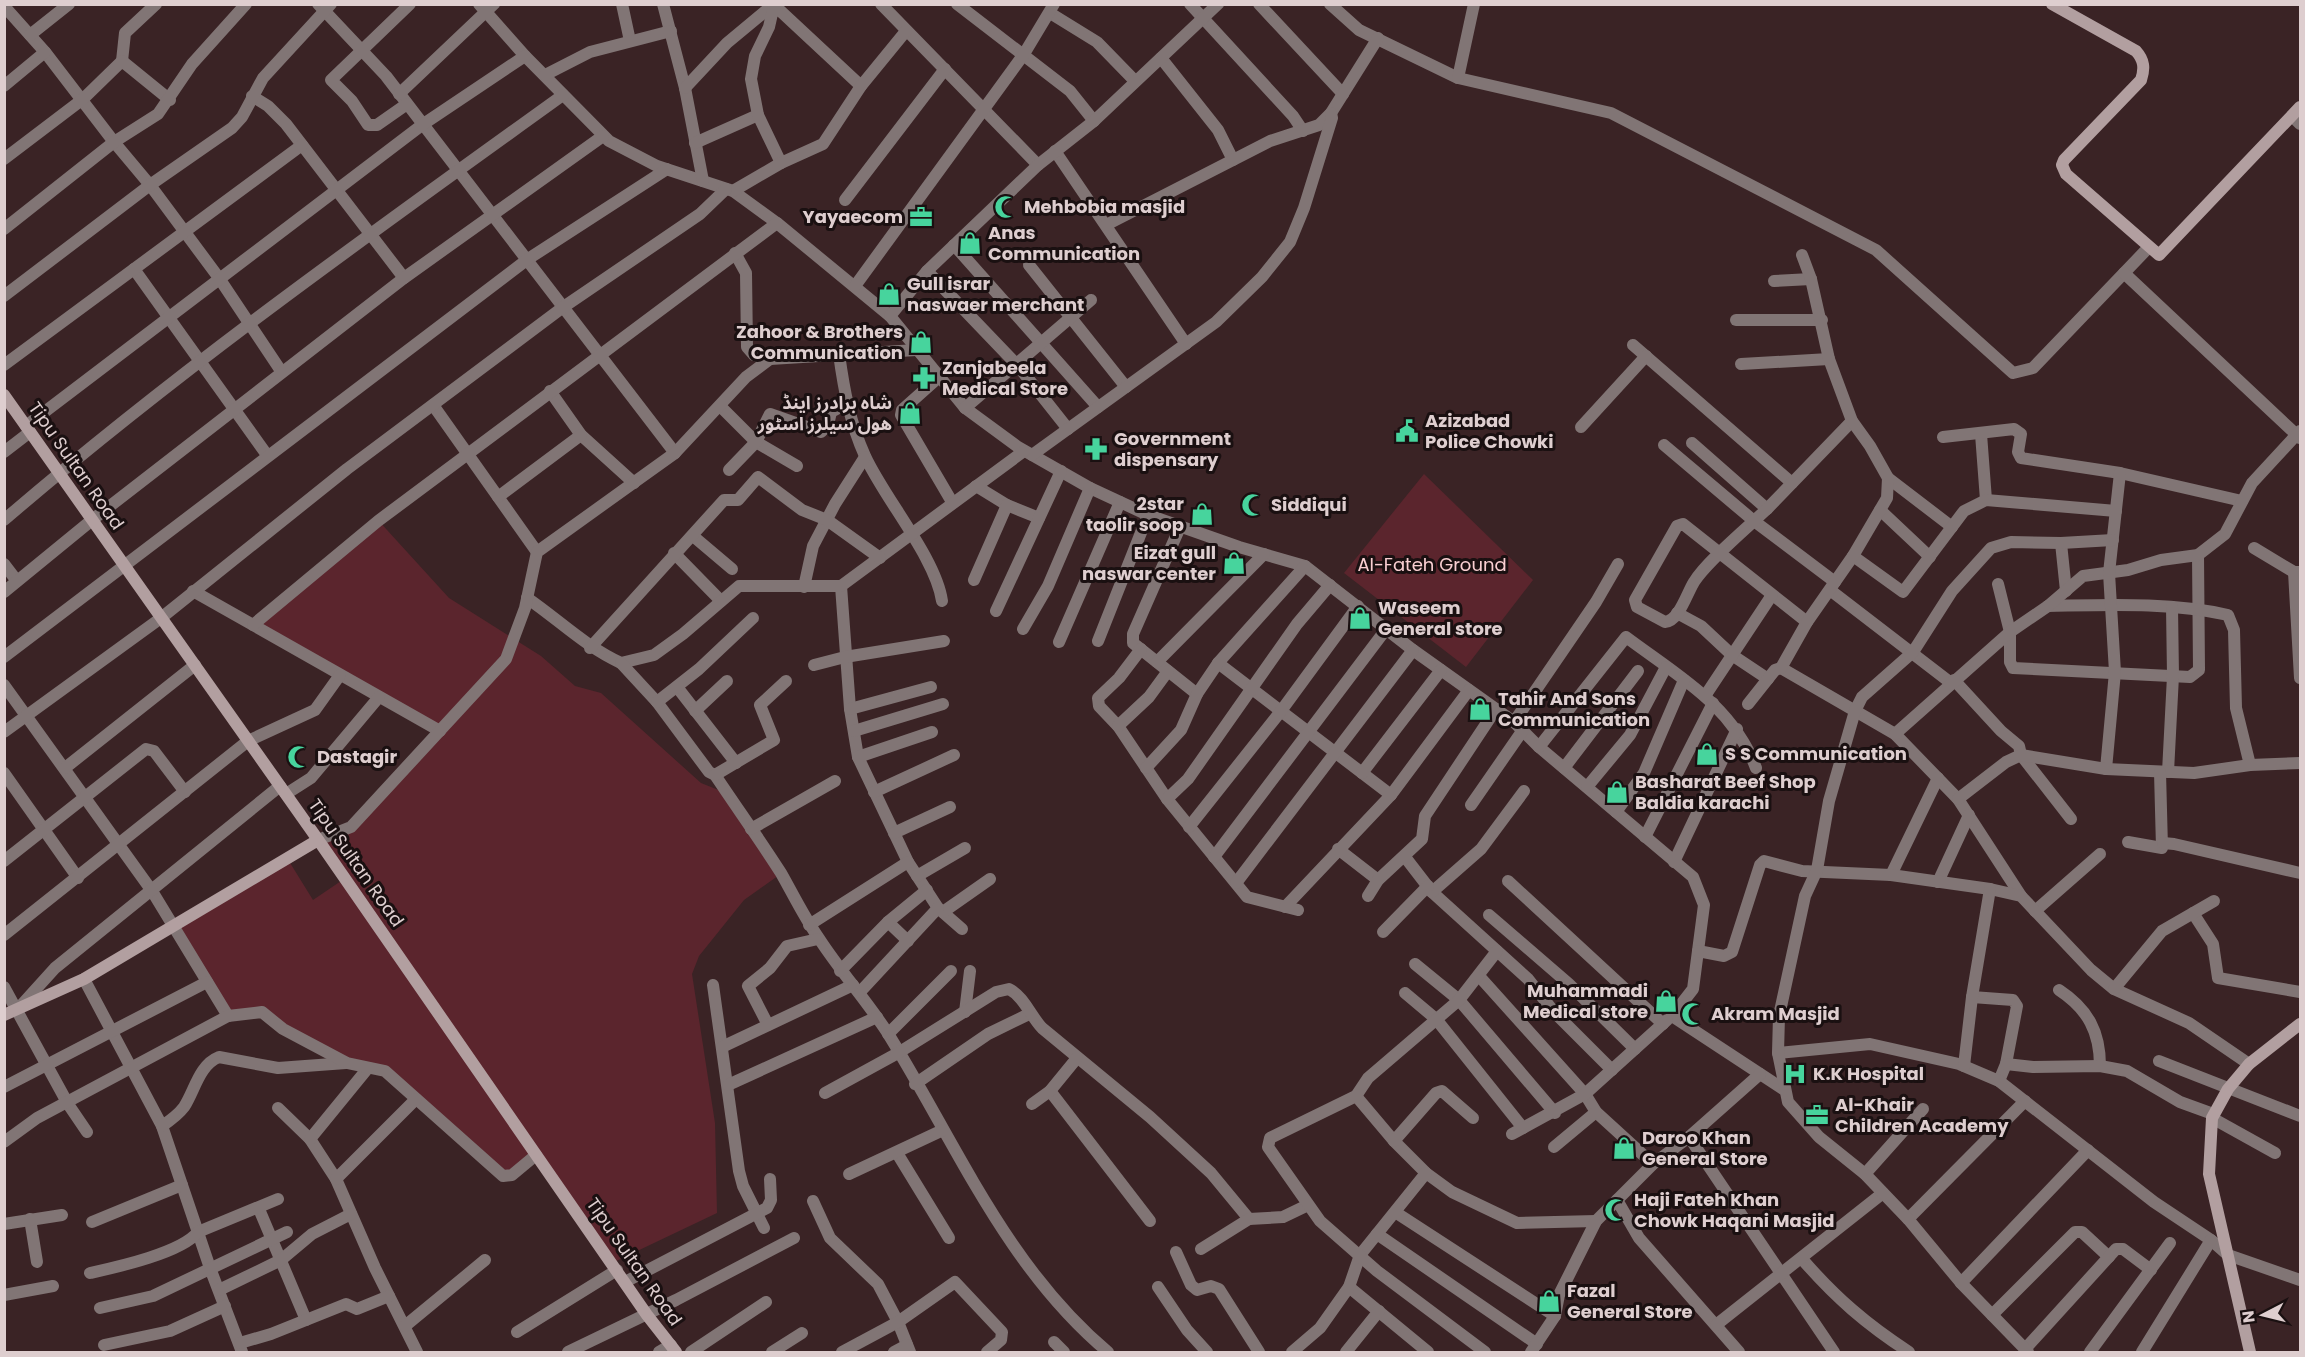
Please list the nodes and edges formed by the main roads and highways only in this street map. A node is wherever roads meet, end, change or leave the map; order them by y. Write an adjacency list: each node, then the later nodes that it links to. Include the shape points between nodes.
1 (2052, 4): 2 (main road, via 2141,56 2141,80 2062,165 2066,174 2159,255)
2 (2298, 116)
3 (4, 395): 4 (main road, Tipu Sultan Road)
4 (318, 840): 5 (main road, via 84,979); 7 (main road, Tipu Sultan Road)
5 (4, 1015)
6 (2301, 1024): 8 (main road, via 2249,1064 2228,1089 2213,1116 2209,1174)
7 (673, 1349)
8 (2250, 1353)

